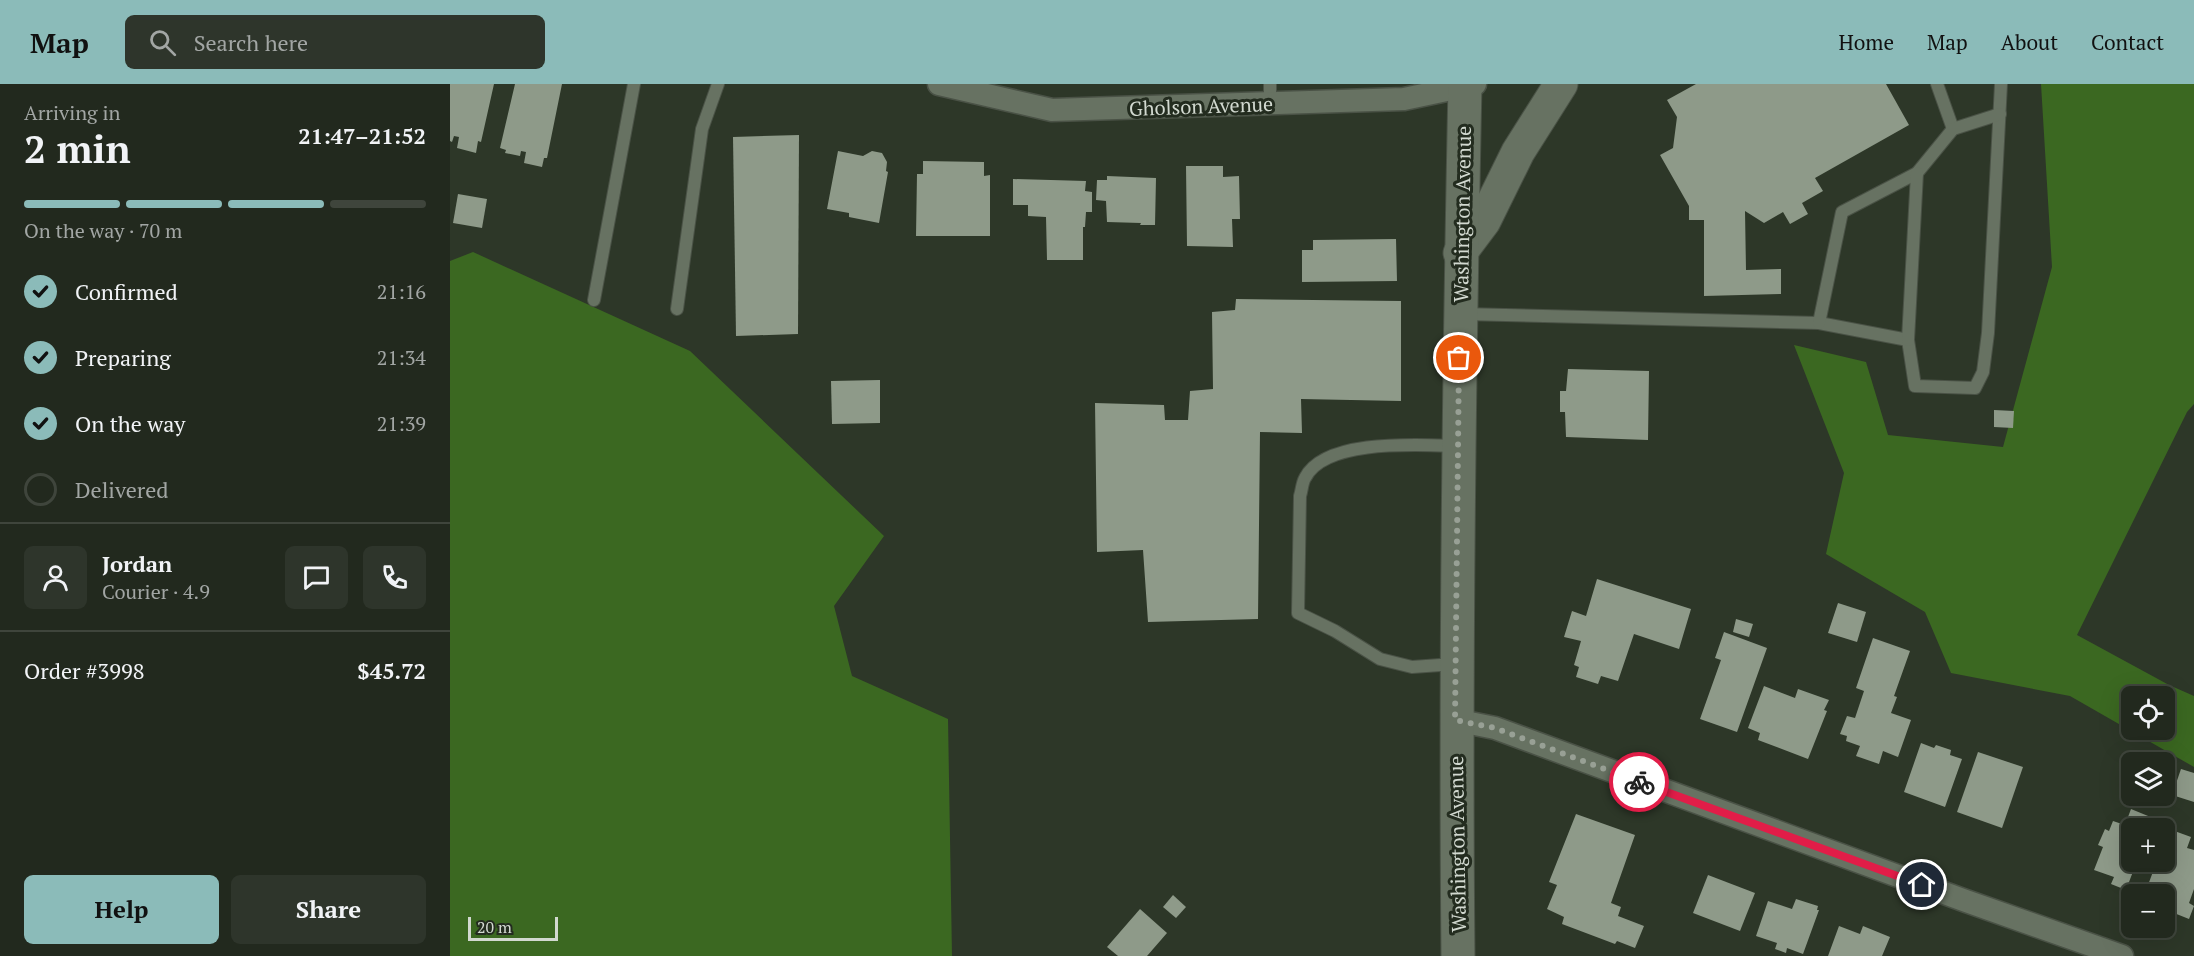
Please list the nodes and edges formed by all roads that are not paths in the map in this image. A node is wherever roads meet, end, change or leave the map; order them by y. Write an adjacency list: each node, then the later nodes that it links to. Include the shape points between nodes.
1 (633, 84): 13 (lane)
2 (718, 84): 14 (lane, via 702,129)
3 (939, 84): 8 (street, Gholson Avenue, via 1052,110)
4 (1561, 84): 12 (street, via 1518,152 1484,221)
5 (1937, 84): 10 (lane)
6 (2001, 84): 9 (lane)
7 (1469, 85): 8 (street, Gholson Avenue, via 1404,99); 12 (street, Washington Avenue)
8 (1270, 94)
9 (2001, 114): 10 (lane); 17 (lane, via 1988,333 1983,372 1975,388 1915,386)
10 (1953, 129): 11 (lane)
11 (1917, 173): 16 (lane, via 1842,212); 17 (lane)
12 (1460, 253): 15 (street, Washington Avenue)
13 (594, 300)
14 (677, 309)
15 (1459, 314): 16 (lane); 18 (street, Washington Avenue)
16 (1819, 323): 17 (lane)
17 (1908, 340)
18 (1459, 446): 19 (street, Washington Avenue); 19 (lane, via 1400,444 1346,451 1319,462 1305,477 1300,496 1298,613 1335,630 1380,659 1412,667)
19 (1456, 664): 20 (street, Washington Avenue)
20 (1455, 720): 21 (street, Washington Avenue); 22 (street, via 1495,728)
21 (1458, 956)
22 (2122, 956)

